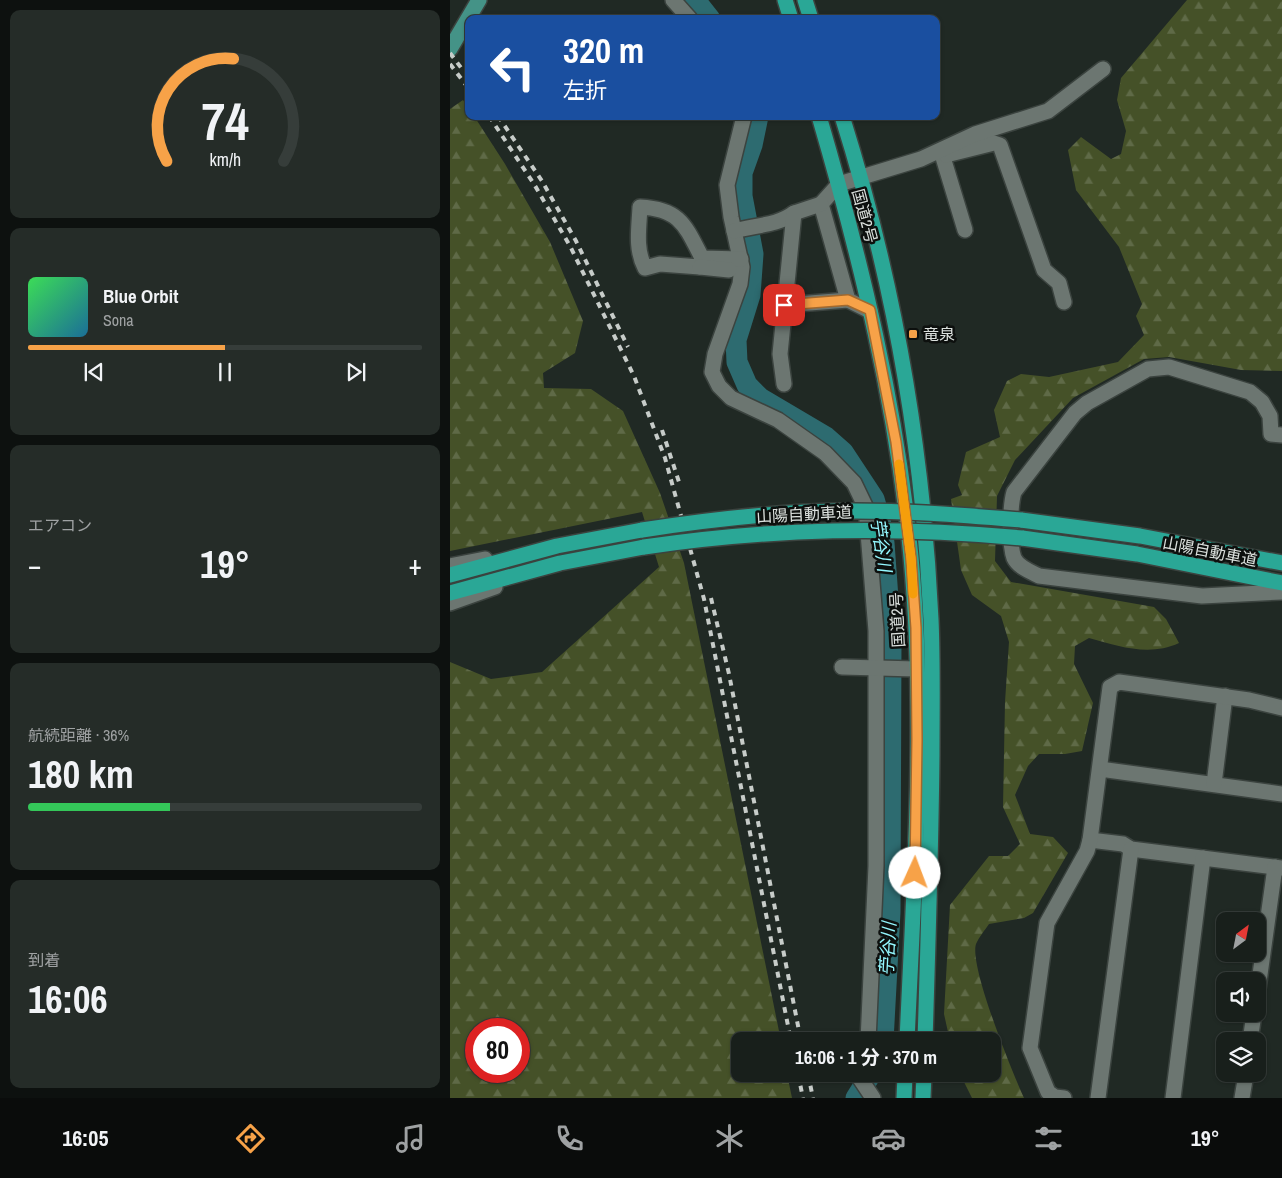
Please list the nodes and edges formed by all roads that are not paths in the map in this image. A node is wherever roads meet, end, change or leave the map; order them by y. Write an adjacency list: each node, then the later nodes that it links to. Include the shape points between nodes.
1 (479, 0): 5 (main road)
2 (673, 0): 6 (street)
3 (786, 0): 7 (highway)
4 (805, 0): 8 (highway)
5 (470, 15)
6 (686, 15)
7 (790, 15)
8 (810, 15)
9 (465, 23): 10 (main road)
10 (453, 43)
11 (1103, 69): 15 (street, via 1048,111 975,134)
12 (743, 120): 20 (street, via 727,186)
13 (820, 120): 17 (highway, 国道2号)
14 (843, 120): 16 (highway, 国道2号)
15 (940, 152): 16 (street); 21 (street, via 950,172); 26 (street, via 947,155 994,143 1000,145 1044,270 1059,282)
16 (860, 176): 17 (street); 55 (highway, 国道2号, via 908,399 927,558 932,725)
17 (839, 184): 18 (street); 28 (highway, 国道2号)
18 (821, 204): 19 (street); 25 (street)
19 (794, 213): 20 (street, via 787,218); 27 (street)
20 (736, 230): 22 (street)
21 (965, 230)
22 (741, 259): 23 (street); 41 (street, via 740,284 715,354 712,372 718,386 731,398 778,420 825,453 862,496 866,508)
23 (701, 262): 23 (street, via 682,221 659,208 640,207 638,247 645,268); 24 (street)
24 (729, 270)
25 (848, 300): 27 (street); 28 (street)
26 (1064, 302)
27 (784, 305): 29 (street, via 780,354)
28 (870, 310): 42 (highway, 国道2号, via 901,474 911,558)
29 (784, 384)
30 (1282, 435): 37 (street, via 1271,434 1270,416 1262,402 1250,392 1169,367 1148,369 1075,413 1014,492 1010,506 1014,558 1024,569 1039,576 1202,596)
31 (557, 546): 33 (highway, 山陽自動車道, bridge, via 642,530 743,517 839,511 1021,520 1140,536); 34 (street); 35 (highway, 山陽自動車道)
32 (560, 563): 36 (highway, 山陽自動車道, bridge, via 644,547 738,535 837,529 948,531 1137,554); 38 (highway, 山陽自動車道); 39 (street)
33 (1282, 563)
34 (450, 566)
35 (450, 575)
36 (1282, 583)
37 (1282, 592)
38 (450, 593)
39 (450, 603)
40 (842, 667): 41 (street)
41 (878, 668): 42 (street); 53 (street, via 876,866)
42 (916, 669): 54 (highway, 国道2号, via 916,855)
43 (1225, 696): 44 (street); 45 (street, via 1118,682 1110,688); 46 (street)
44 (1282, 708)
45 (1100, 769): 46 (street); 48 (street)
46 (1214, 784): 47 (street)
47 (1282, 794)
48 (1090, 840): 49 (street, via 1124,844); 63 (street, via 1088,851 1047,923 1030,1048 1048,1092)
49 (1131, 849): 50 (street); 64 (street)
50 (1203, 858): 51 (street); 65 (street)
51 (1278, 868): 52 (street)
52 (1261, 972)
53 (868, 1032)
54 (907, 1032)
55 (924, 1032)
56 (863, 1082): 60 (street)
57 (905, 1082): 61 (highway)
58 (924, 1082): 62 (highway)
59 (1245, 1082): 66 (street)
60 (872, 1096)
61 (904, 1098)
62 (923, 1098)
63 (1064, 1098)
64 (1098, 1098)
65 (1173, 1098)
66 (1242, 1098)

